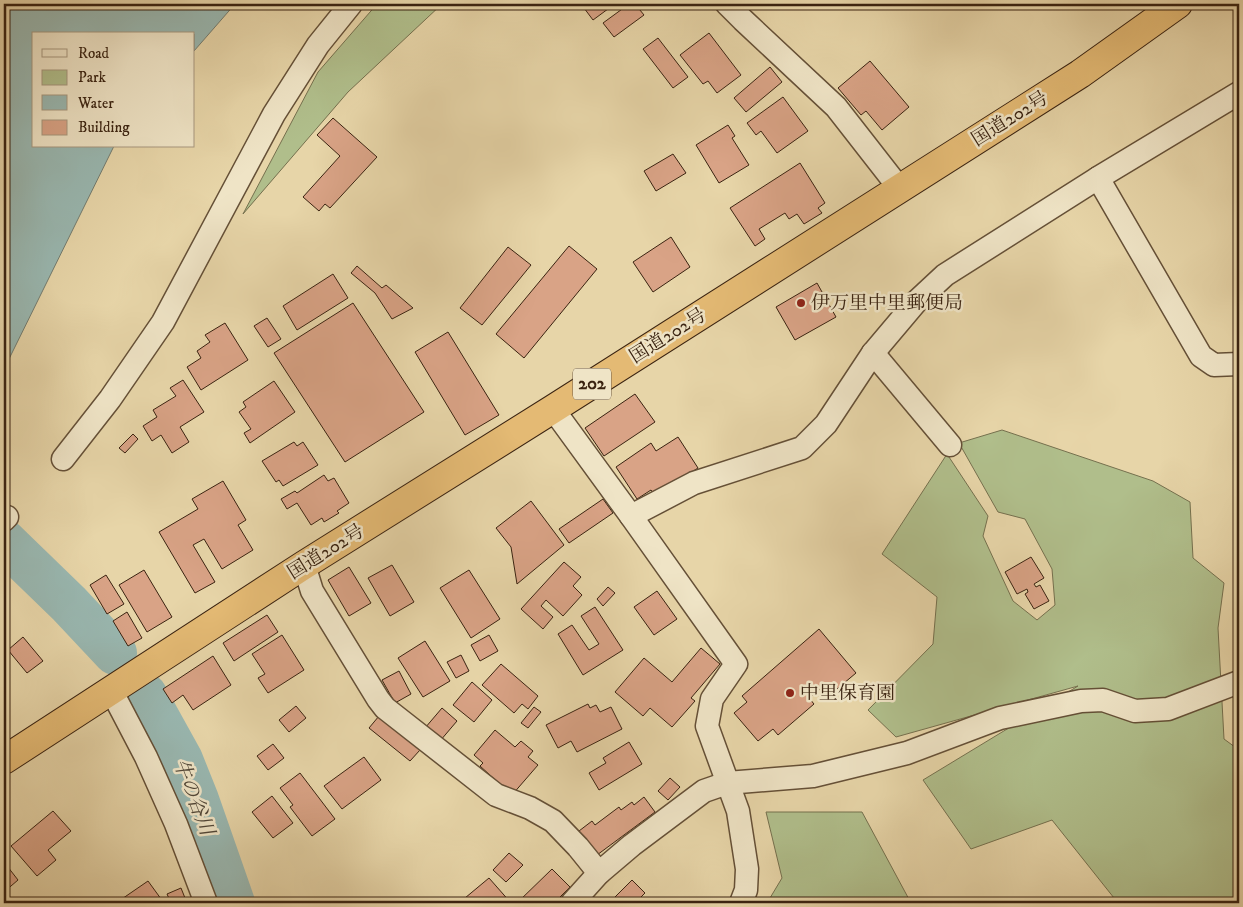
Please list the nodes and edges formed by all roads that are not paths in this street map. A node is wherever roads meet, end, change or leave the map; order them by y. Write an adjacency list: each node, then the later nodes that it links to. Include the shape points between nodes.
1 (351, 4): 11 (street, via 318,45 274,114 163,322 110,399)
2 (727, 4): 6 (street, via 836,107)
3 (1178, 4): 6 (highway, 国道202号 / 202, via 1080,74)
4 (1239, 93): 5 (street)
5 (1098, 178): 7 (street, via 945,275 916,302); 8 (street, via 1201,356 1214,365)
6 (900, 189): 9 (highway, 国道202号 / 202)
7 (873, 353): 10 (street); 12 (street, via 826,424 802,448 694,483)
8 (1239, 364)
9 (553, 409): 12 (street); 13 (highway, 国道202号 / 202)
10 (950, 445)
11 (63, 459)
12 (631, 516): 17 (street, via 736,664 712,699 707,726)
13 (304, 565): 15 (highway, 国道202号 / 202); 18 (street, via 312,591 385,708 496,795 553,821)
14 (1239, 682): 17 (street, via 1168,708 1135,711 1103,700 1081,700 1000,718 907,753 812,776)
15 (111, 690): 16 (highway, 国道202号 / 202); 19 (street, via 146,756)
16 (4, 760)
17 (727, 783): 18 (street, via 704,791); 21 (street, via 738,811 747,869 746,890)
18 (599, 873): 20 (street)
19 (206, 903)
20 (572, 903)
21 (741, 903)

